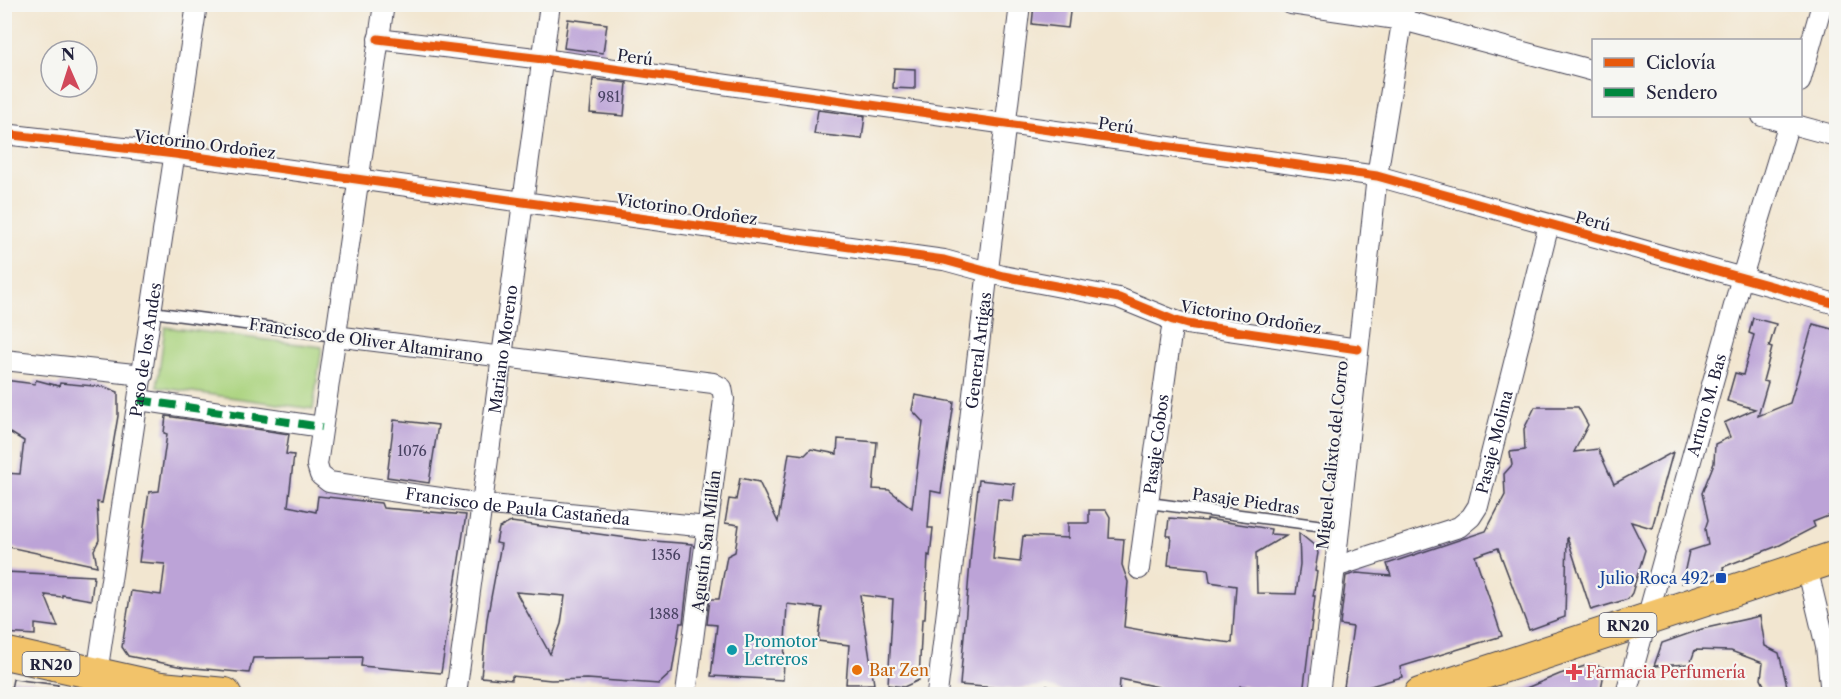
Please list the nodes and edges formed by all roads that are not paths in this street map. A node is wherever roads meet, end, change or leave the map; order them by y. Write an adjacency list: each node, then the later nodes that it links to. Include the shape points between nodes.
1 (197, 4): 17 (street, Paso de los Andes)
2 (384, 4): 8 (street)
3 (550, 4): 9 (street, Mariano Moreno)
4 (1020, 4): 14 (street, General Artigas)
5 (1291, 4): 7 (street)
6 (1822, 4): 11 (street)
7 (1404, 12): 10 (street); 18 (street, Miguel Calixto del Corro)
8 (378, 39): 9 (street, Perú); 19 (street)
9 (543, 59): 14 (street, Perú); 20 (street, Mariano Moreno)
10 (1592, 71)
11 (1802, 75)
12 (1771, 117): 13 (street)
13 (1790, 119): 16 (street); 23 (street, Arturo M. Bas)
14 (1006, 124): 18 (street, Perú); 22 (street, General Artigas)
15 (4, 134): 17 (street, Victorino Ordoñez)
16 (1836, 136)
17 (175, 154): 19 (street, Victorino Ordoñez); 25 (street, Paso de los Andes)
18 (1377, 176): 21 (street, Perú); 28 (street, Miguel Calixto del Corro)
19 (358, 179): 20 (street, Victorino Ordoñez); 27 (street)
20 (523, 202): 22 (street, Victorino Ordoñez, via 944,260); 29 (street, Mariano Moreno)
21 (1550, 224): 23 (street, Perú); 40 (street, Pasaje Molina, via 1478,506 1459,527)
22 (987, 270): 26 (street, Victorino Ordoñez, via 1119,298); 49 (street, General Artigas)
23 (1742, 277): 24 (street, Perú); 43 (street, Arturo M. Bas)
24 (1836, 304)
25 (152, 312): 27 (lane, Francisco de Oliver Altamirano); 31 (street, Paso de los Andes)
26 (1173, 320): 28 (street, Victorino Ordoñez); 35 (street, Pasaje Cobos)
27 (335, 336): 29 (street, Francisco de Oliver Altamirano); 34 (street)
28 (1358, 349): 38 (street, Miguel Calixto del Corro)
29 (502, 358): 32 (street, Francisco de Oliver Altamirano, via 712,383); 36 (street, Mariano Moreno)
30 (4, 360): 31 (street)
31 (143, 375): 33 (street, Paso de los Andes)
32 (722, 388): 37 (street, Agustín San Millán, via 724,399)
33 (139, 400): 34 (street); 45 (street, Paso de los Andes)
34 (322, 427): 36 (street, Francisco de Paula Castañeda, via 316,465 320,476 329,482)
35 (1149, 502): 38 (lane, Pasaje Piedras); 42 (street, Pasaje Cobos)
36 (482, 504): 37 (street, Francisco de Paula Castañeda); 47 (street, Mariano Moreno)
37 (707, 527): 48 (street, Agustín San Millán)
38 (1339, 528): 40 (street, Miguel Calixto del Corro)
39 (1836, 557): 41 (main road, RN20)
40 (1335, 567): 50 (street, Miguel Calixto del Corro)
41 (1807, 567): 43 (main road, RN20); 53 (street, via 1826,647)
42 (1139, 569)
43 (1647, 618): 51 (main road, RN20); 52 (street, Arturo M. Bas)
44 (4, 653): 45 (main road, RN20)
45 (96, 684): 46 (main road, RN20)
46 (225, 694)
47 (456, 694)
48 (686, 694)
49 (937, 694)
50 (1319, 694)
51 (1420, 694)
52 (1626, 694)
53 (1831, 694)

